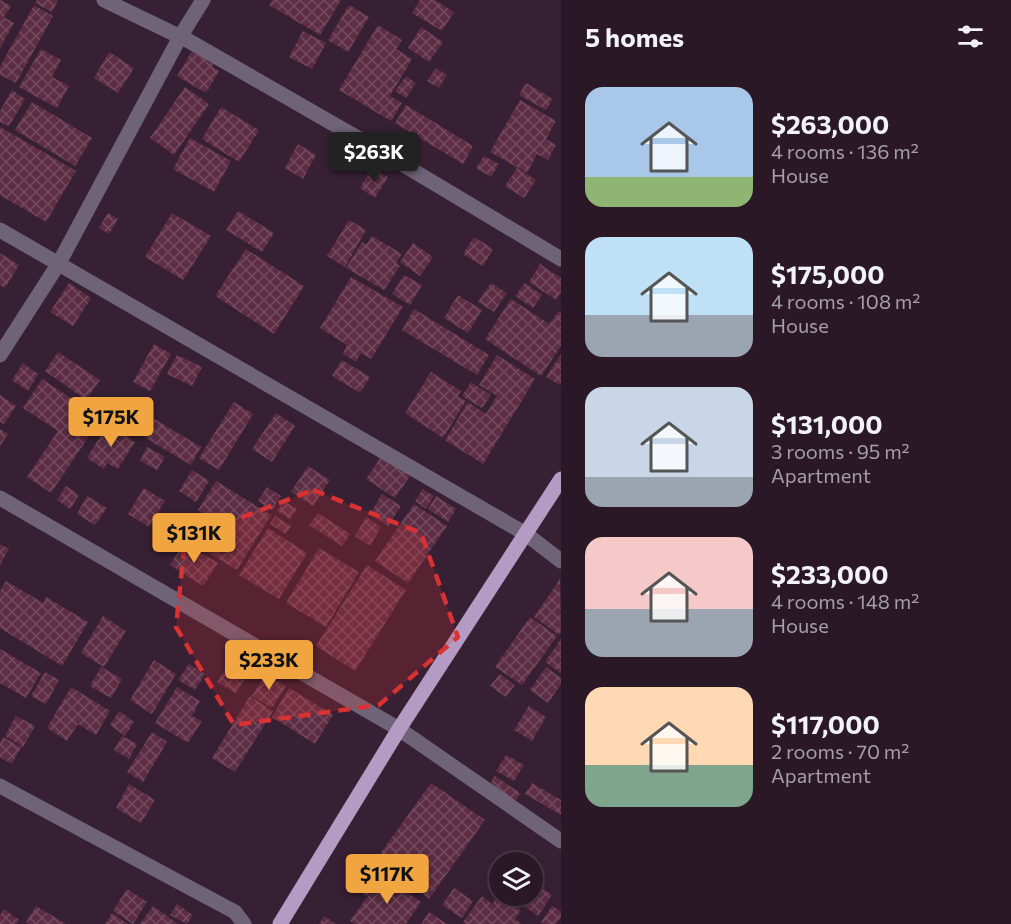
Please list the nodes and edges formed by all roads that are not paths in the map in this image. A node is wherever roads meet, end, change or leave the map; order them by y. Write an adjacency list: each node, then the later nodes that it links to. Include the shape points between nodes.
1 (104, 0): 3 (street)
2 (203, 0): 3 (street)
3 (180, 37): 5 (street); 6 (street)
4 (0, 230): 6 (street)
5 (561, 259)
6 (59, 263): 7 (street); 10 (street)
7 (0, 355)
8 (561, 479): 10 (main road)
9 (0, 498): 12 (street)
10 (526, 534): 11 (street); 12 (main road)
11 (561, 561)
12 (399, 729): 14 (street); 16 (main road)
13 (0, 786): 15 (street, via 235,912)
14 (561, 841)
15 (244, 924)
16 (280, 924)

